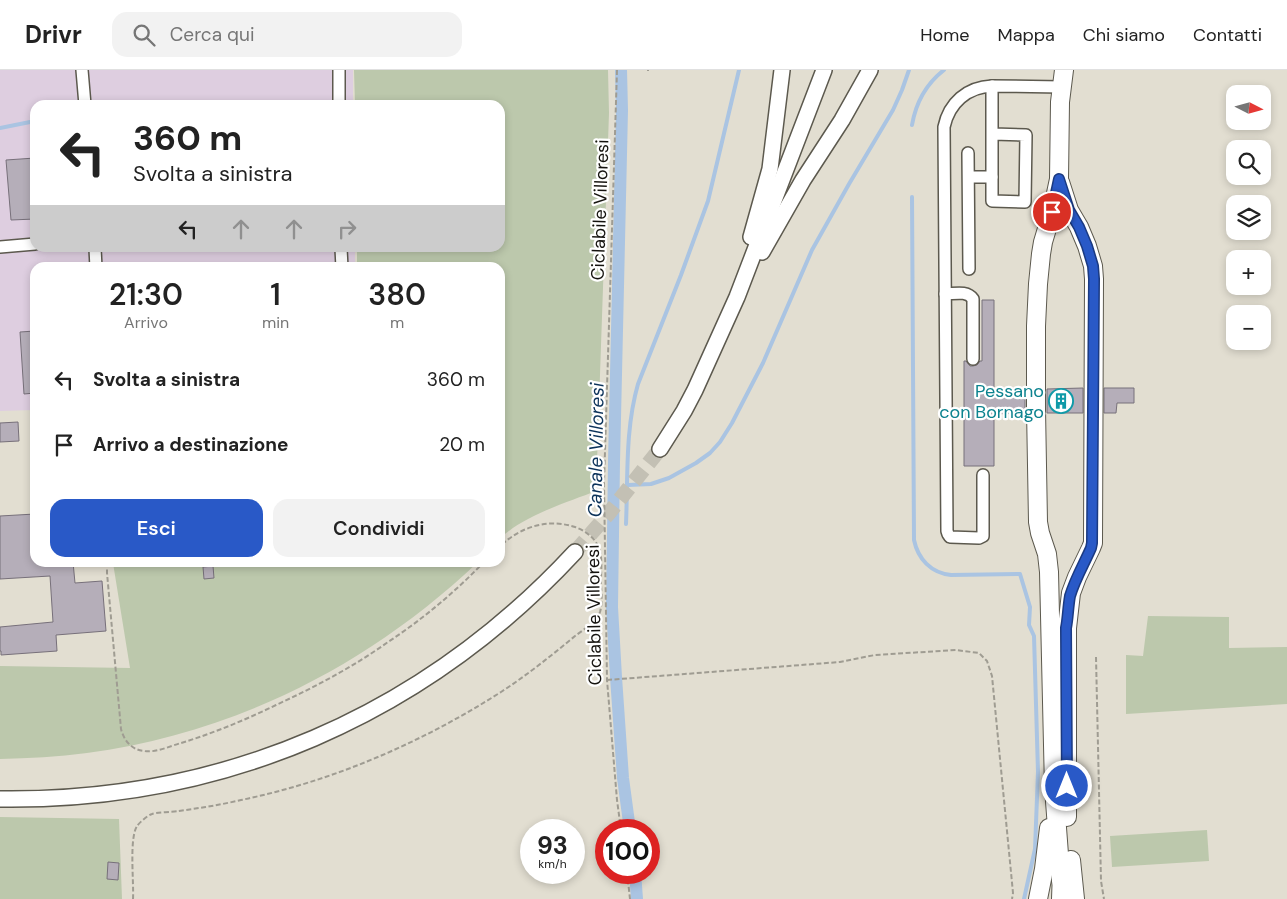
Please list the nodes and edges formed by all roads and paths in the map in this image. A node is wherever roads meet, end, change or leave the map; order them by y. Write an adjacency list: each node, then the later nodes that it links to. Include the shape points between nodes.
1 (82, 70): 9 (street)
2 (339, 70): 10 (street)
3 (617, 70): 25 (path, Ciclabile Villoresi, via 604,483)
4 (782, 70): 20 (main road, via 770,169)
5 (824, 70): 20 (main road)
6 (870, 70): 20 (main road)
7 (1063, 79): 8 (street); 15 (highway)
8 (992, 86): 11 (street); 19 (street, via 962,96 950,110 944,125)
9 (85, 100)
10 (340, 100)
11 (993, 134): 14 (street); 14 (street, via 1026,135 1025,202 992,201)
12 (968, 153): 13 (street)
13 (969, 177): 14 (street); 18 (street)
14 (992, 177)
15 (1059, 179): 33 (highway, via 1041,254 1036,326 1038,522 1049,572); 35 (highway, via 1069,210 1087,246 1094,279 1092,543 1071,593 1066,628)
16 (30, 244): 17 (street)
17 (0, 247)
18 (969, 269)
19 (945, 294): 21 (street, via 966,293 972,297); 23 (street, via 947,531 950,537 983,536)
20 (737, 297): 22 (main road, via 695,390)
21 (973, 359)
22 (660, 449)
23 (983, 475)
24 (599, 547): 25 (path)
25 (605, 547): 30 (path, Ciclabile Villoresi)
26 (575, 552): 34 (main road, via 513,613 444,668 375,710 309,741 247,764 162,786 90,796)
27 (108, 567): 28 (path, via 122,729 130,745 146,752 229,726 331,678 411,626)
28 (479, 567)
29 (600, 613): 30 (path)
30 (606, 613): 32 (path, Ciclabile Villoresi)
31 (1096, 658): 44 (path)
32 (608, 680): 36 (path, Ciclabile Villoresi); 40 (path, via 840,662 875,655 956,650 979,653 987,661 992,676)
33 (1054, 788): 37 (highway); 41 (highway)
34 (0, 799)
35 (1067, 806): 37 (highway); 43 (highway)
36 (620, 819)
37 (1062, 881): 42 (highway)
38 (628, 884): 39 (path)
39 (630, 899)
40 (1012, 899)
41 (1038, 899)
42 (1062, 899)
43 (1075, 899)
44 (1104, 899)

